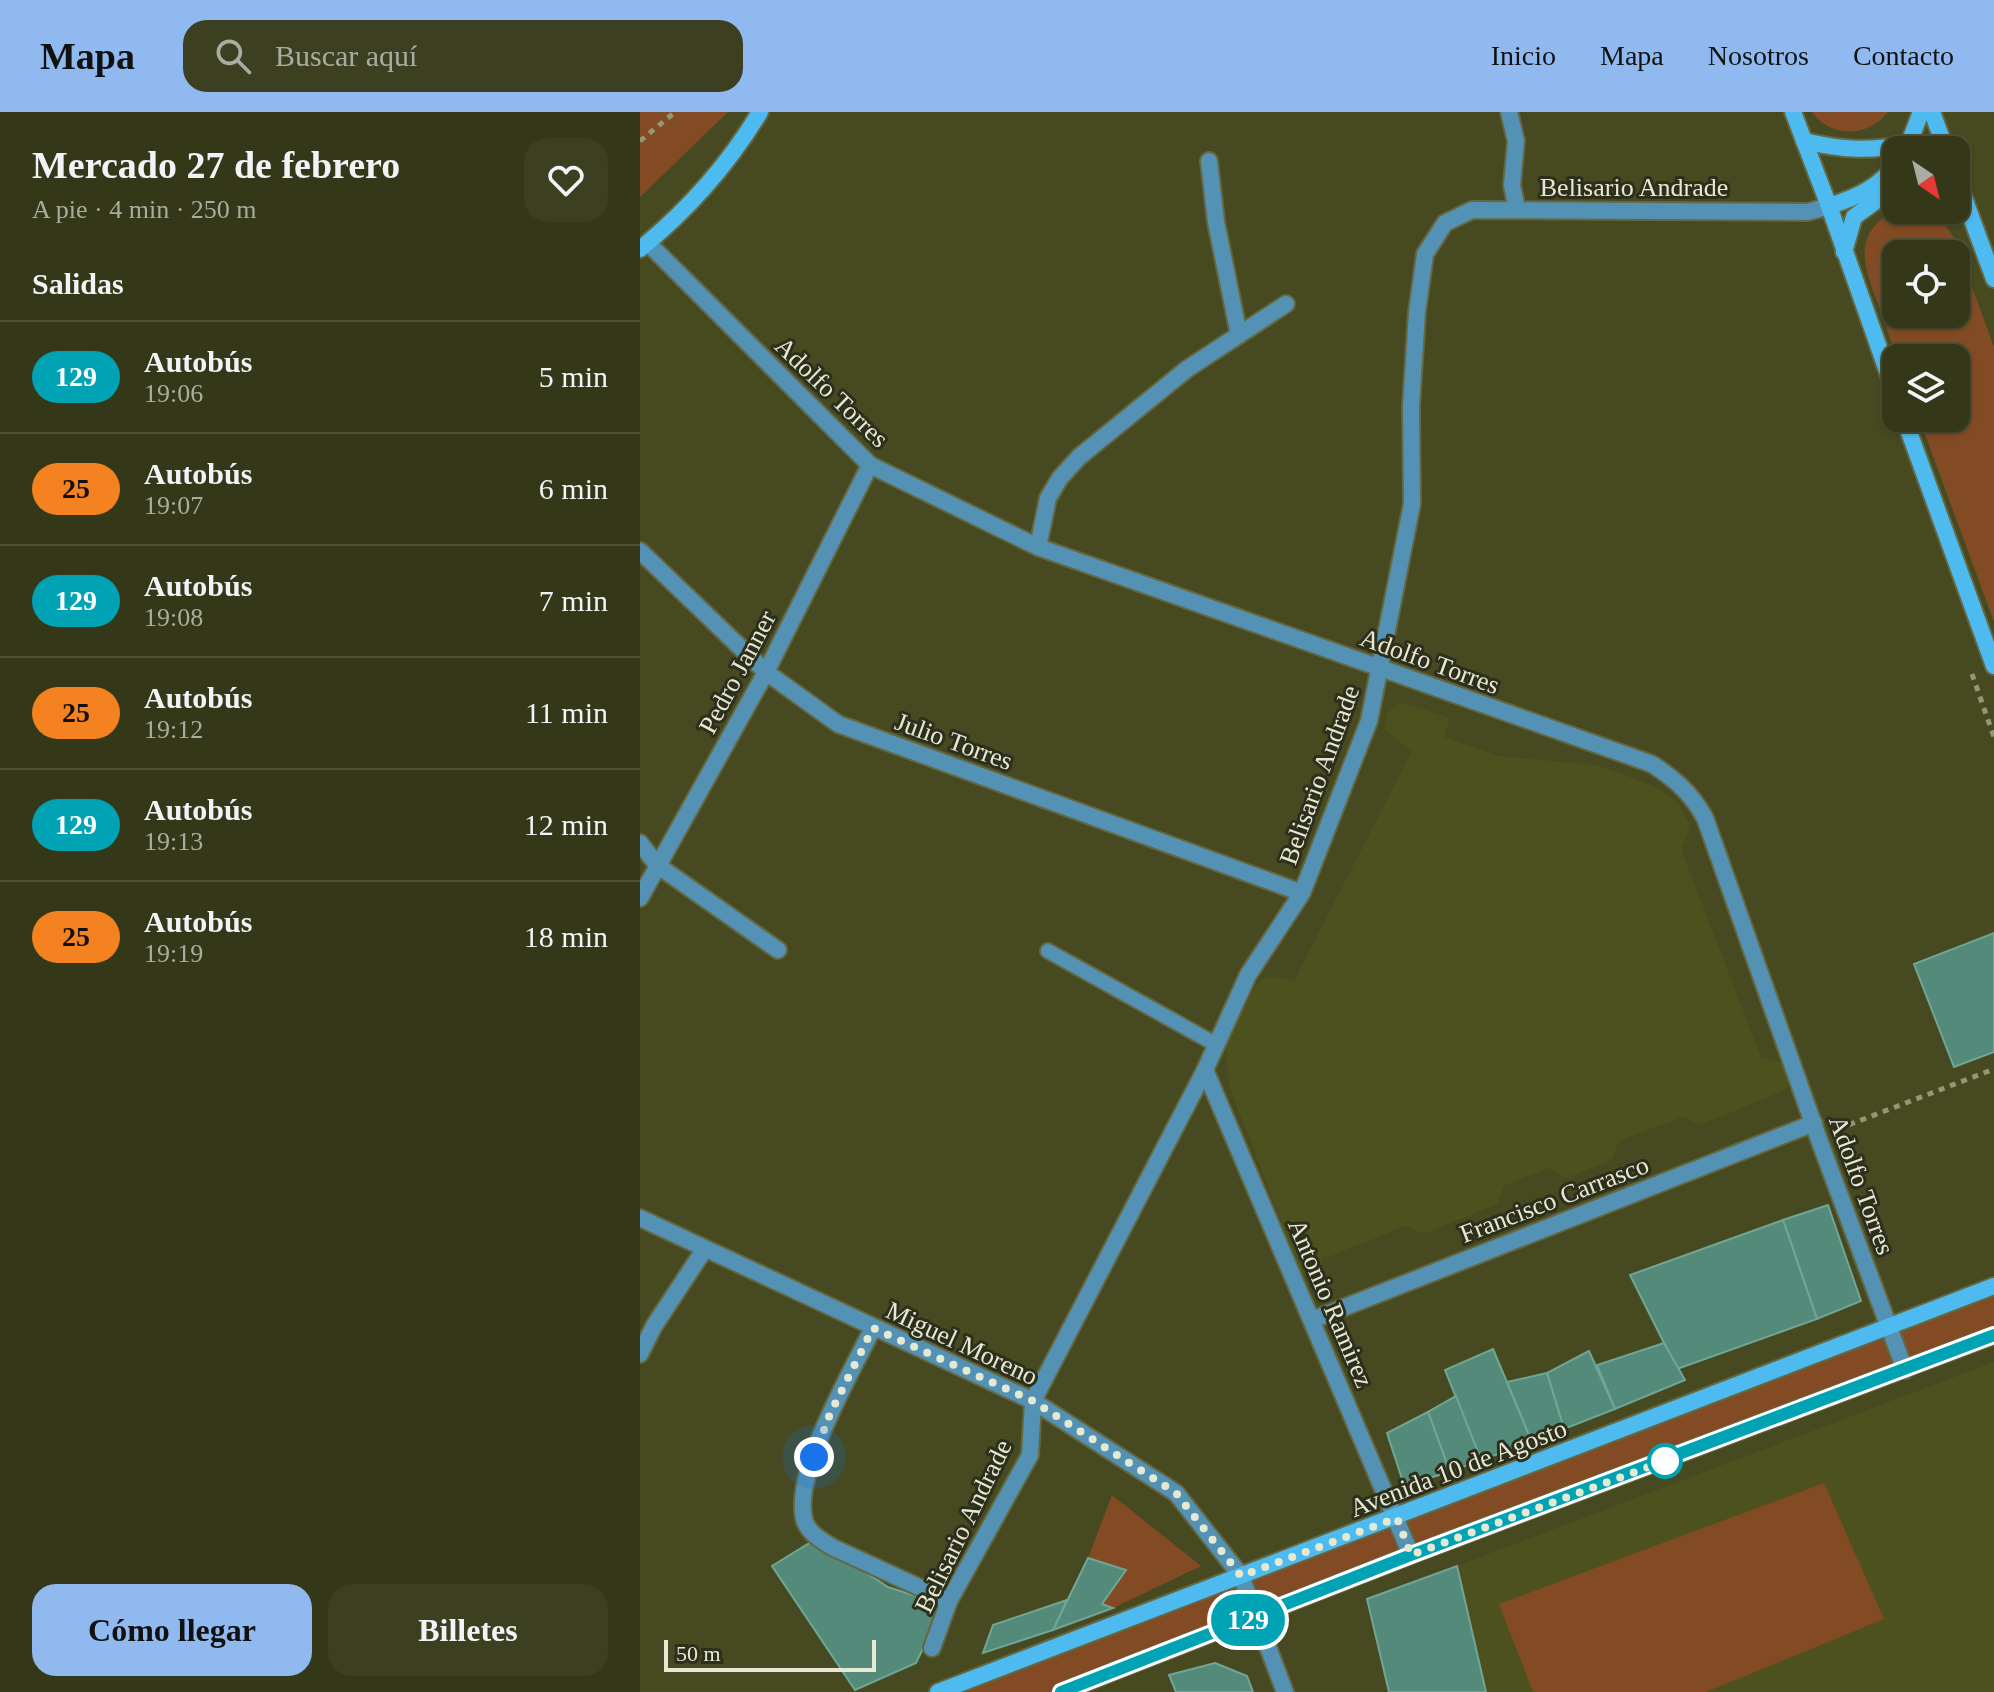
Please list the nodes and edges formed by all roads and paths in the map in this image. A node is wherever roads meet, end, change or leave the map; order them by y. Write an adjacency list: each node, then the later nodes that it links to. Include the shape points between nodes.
1 (675, 112): 9 (path)
2 (760, 112): 20 (main road, via 696,198)
3 (1509, 112): 16 (street, via 1516,141 1512,185)
4 (1793, 112): 10 (main road)
5 (1921, 112): 7 (main road)
6 (1932, 112): 8 (main road)
7 (1911, 136)
8 (1941, 136)
9 (640, 141)
10 (1804, 141): 11 (main road, via 1849,150); 15 (main road)
11 (1882, 148)
12 (1209, 161): 24 (street)
13 (1882, 178): 15 (main road, via 1860,196)
14 (1882, 197): 21 (main road, via 1854,217)
15 (1829, 206): 16 (street, Belisario Andrade, via 1808,212); 21 (main road)
16 (1517, 210): 31 (street, Belisario Andrade, via 1472,210 1445,223 1425,254 1411,407 1412,504)
17 (1970, 213): 19 (main road)
18 (1970, 223): 19 (main road)
19 (1976, 229): 22 (main road)
20 (644, 246): 27 (street, Adolfo Torres)
21 (1844, 252): 25 (main road)
22 (1994, 279)
23 (1286, 304): 24 (street)
24 (1239, 335): 28 (street, via 1187,369 1079,457 1048,498)
25 (1882, 357)
26 (1909, 432): 30 (main road)
27 (870, 465): 28 (street, Adolfo Torres); 32 (street, Pedro Janner)
28 (1038, 547): 31 (street, Adolfo Torres)
29 (640, 551): 32 (street, Julio Torres)
30 (1994, 666)
31 (1381, 669): 35 (street, Belisario Andrade, via 1369,721); 42 (street, Adolfo Torres, via 1652,764 1694,797)
32 (766, 672): 34 (street, Pedro Janner); 35 (street, Julio Torres, via 838,724)
33 (640, 843): 34 (street)
34 (657, 865): 36 (street, Pedro Janner); 37 (street)
35 (1302, 893): 39 (street, Belisario Andrade, via 1248,975)
36 (640, 898)
37 (778, 950)
38 (1048, 951): 39 (lane)
39 (1217, 1045): 41 (street, Belisario Andrade)
40 (1994, 1069): 42 (path)
41 (1205, 1070): 46 (street, Antonio Ramirez); 52 (street, Belisario Andrade)
42 (1816, 1130): 46 (street, Francisco Carrasco); 48 (street, Adolfo Torres)
43 (640, 1218): 44 (street, Miguel Moreno)
44 (704, 1250): 47 (street, Miguel Moreno); 50 (street)
45 (1994, 1286): 48 (main road, Avenida 10 de Agosto)
46 (1312, 1320): 53 (street, Antonio Ramirez)
47 (873, 1328): 52 (street, Miguel Moreno); 56 (street, via 805,1479 806,1524 832,1547)
48 (1889, 1328): 51 (street, Adolfo Torres); 53 (main road, Avenida 10 de Agosto)
49 (1994, 1335): 51 (main road)
50 (640, 1354)
51 (1905, 1370): 54 (main road)
52 (1033, 1401): 55 (street, Miguel Moreno, via 1176,1493); 56 (street, Belisario Andrade, via 1030,1455)
53 (1397, 1518): 54 (street, Antonio Ramirez); 55 (main road, Avenida 10 de Agosto)
54 (1411, 1555): 57 (main road)
55 (1241, 1576): 57 (street, Miguel Moreno); 59 (main road, Avenida 10 de Agosto)
56 (949, 1601): 58 (street, Belisario Andrade)
57 (1256, 1617): 60 (main road); 61 (street, Miguel Moreno)
58 (932, 1648)
59 (938, 1692)
60 (1061, 1692)
61 (1285, 1692)

